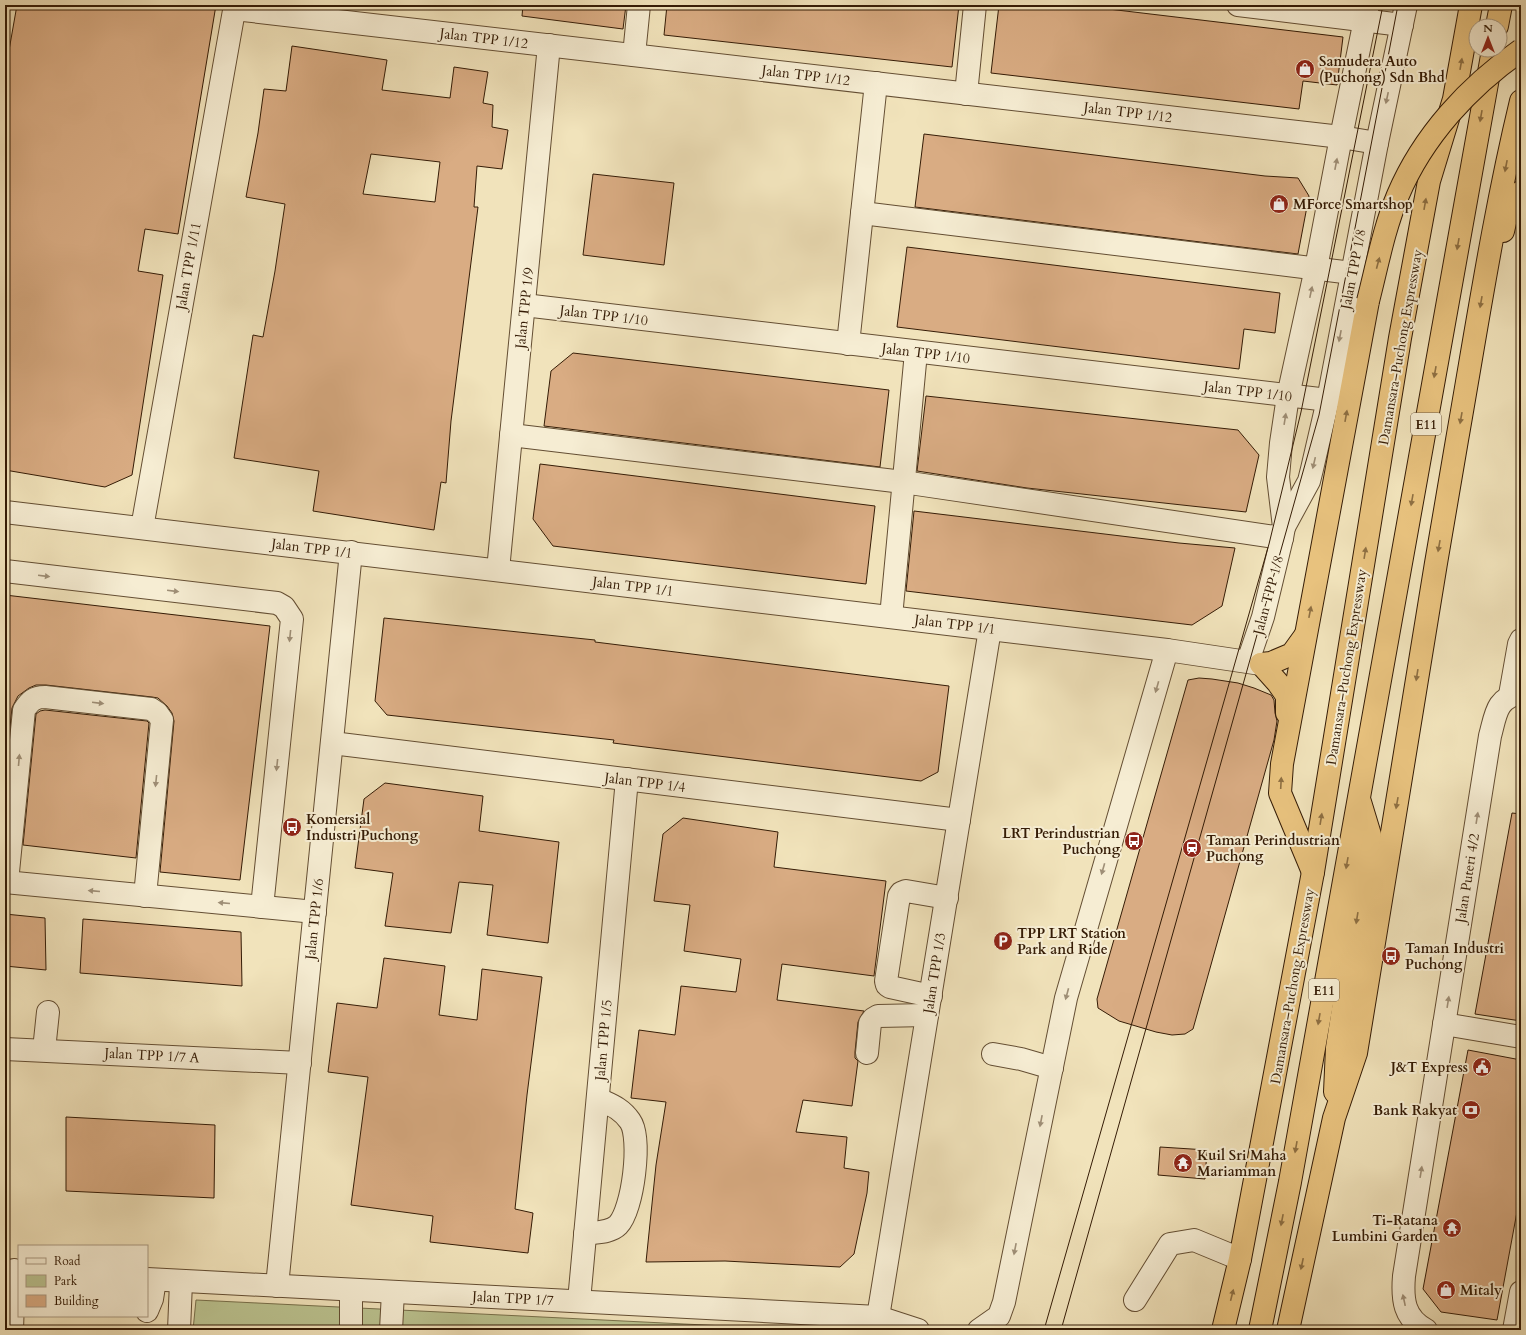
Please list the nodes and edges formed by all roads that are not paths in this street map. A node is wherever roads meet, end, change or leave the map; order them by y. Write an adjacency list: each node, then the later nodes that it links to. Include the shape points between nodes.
1 (639, 5): 12 (street)
2 (975, 5): 15 (street)
3 (1238, 5): 7 (street)
4 (1472, 5): 49 (highway, Damansara–Puchong Expressway / E11, one-way to 4, via 1400,338 1428,188 1454,99)
5 (1501, 5): 9 (highway)
6 (235, 7): 10 (street, Jalan TPP 1/12); 32 (street, Jalan TPP 1/11)
7 (1367, 13): 8 (street); 17 (street, Jalan TPP 1/8)
8 (1404, 15): 18 (street, Jalan TPP 1/8, one-way to 18)
9 (1499, 18)
10 (549, 46): 12 (street, Jalan TPP 1/12); 24 (street, Jalan TPP 1/9)
11 (1521, 50): 39 (highway, one-way to 11, bridge, via 1368,300 1398,195 1440,124 1499,65)
12 (634, 55): 14 (street, Jalan TPP 1/12)
13 (1492, 58): 47 (highway, E11, one-way to 47)
14 (876, 83): 15 (street, Jalan TPP 1/12); 20 (street)
15 (966, 94): 17 (street, Jalan TPP 1/12)
16 (1521, 101): 21 (highway, one-way to 21)
17 (1341, 137): 18 (street, Jalan TPP 1/12); 22 (street, Jalan TPP 1/8, one-way to 17)
18 (1377, 143): 23 (street, Jalan TPP 1/8)
19 (1521, 192): 21 (highway, via 1506,218 1501,240)
20 (862, 213): 22 (street); 25 (street)
21 (1487, 263): 66 (highway, one-way to 66, via 1356,1053)
22 (1316, 268): 23 (street); 27 (street, Jalan TPP 1/8, one-way to 22)
23 (1352, 273): 28 (street, Jalan TPP 1/8, one-way to 28)
24 (524, 305): 25 (street, Jalan TPP 1/10); 29 (street, Jalan TPP 1/9)
25 (848, 344): 26 (street, Jalan TPP 1/10)
26 (916, 352): 27 (street, Jalan TPP 1/10); 30 (street)
27 (1288, 396): 28 (street, Jalan TPP 1/10); 33 (street, Jalan TPP 1/8, one-way to 27, via 1278,477)
28 (1328, 400): 33 (street, Jalan TPP 1/8, one-way to 33, via 1309,481)
29 (511, 435): 30 (street); 35 (street, Jalan TPP 1/9)
30 (903, 482): 33 (street); 37 (street)
31 (5, 512): 32 (street, Jalan TPP 1/1)
32 (142, 528): 34 (street, Jalan TPP 1/1)
33 (1283, 532): 42 (street, Jalan TPP 1/8)
34 (351, 552): 35 (street, Jalan TPP 1/1); 45 (street, Jalan TPP 1/6)
35 (498, 570): 37 (street, Jalan TPP 1/1)
36 (5, 571): 53 (street, one-way to 53, via 277,602 284,607 292,620)
37 (891, 617): 38 (street, Jalan TPP 1/1)
38 (990, 629): 41 (street, Jalan TPP 1/1); 48 (street, Jalan TPP 1/3)
39 (1305, 636): 42 (highway, via 1292,654 1271,663); 44 (highway)
40 (1521, 640): 43 (street)
41 (1168, 650): 42 (street, Jalan TPP 1/1); 64 (street, one-way to 64, via 1066,998)
42 (1255, 662): 44 (highway, via 1278,683 1287,696)
43 (1516, 694): 57 (street, Jalan Puteri 4/2, one-way to 43, via 1490,736 1497,708)
44 (1287, 733): 49 (highway, one-way to 44, via 1280,793)
45 (332, 743): 46 (street, Jalan TPP 1/4); 54 (street, Jalan TPP 1/6)
46 (627, 779): 48 (street, Jalan TPP 1/4); 65 (street, Jalan TPP 1/5)
47 (1359, 797): 66 (highway, E11, one-way to 66, via 1370,835 1337,1048); 87 (highway, E11, one-way to 87, via 1290,1182)
48 (959, 820): 52 (street, Jalan TPP 1/3)
49 (1313, 872): 68 (highway, Damansara–Puchong Expressway / E11)
50 (6, 882): 51 (street, one-way to 50); 51 (street, one-way to 51, via 24,710 37,697 45,697 151,709 162,720)
51 (145, 896): 53 (street, one-way to 51)
52 (946, 898): 55 (street, Jalan TPP 1/3); 55 (street, via 906,891 901,892 899,896 887,985)
53 (262, 907): 54 (street)
54 (315, 912): 63 (street, Jalan TPP 1/6)
55 (929, 1006): 61 (street, via 873,1019 870,1023); 80 (street, Jalan TPP 1/3)
56 (48, 1012): 60 (street)
57 (1444, 1024): 58 (street); 89 (street, Jalan Puteri 4/2, one-way to 57, via 1412,1319 1406,1308 1403,1293)
58 (1521, 1037)
59 (5, 1049): 60 (street, Jalan TPP 1/7 A)
60 (44, 1050): 63 (street, Jalan TPP 1/7 A)
61 (867, 1053)
62 (993, 1054): 64 (street)
63 (300, 1063): 72 (street, Jalan TPP 1/6)
64 (1052, 1068): 81 (street, one-way to 81, via 1004,1302 999,1316)
65 (598, 1099): 67 (street, Jalan TPP 1/5); 67 (street, via 618,1108 631,1122 636,1146 634,1170 630,1201 617,1226)
66 (1334, 1118): 88 (highway, E11, one-way to 88)
67 (585, 1234): 77 (street, Jalan TPP 1/5)
68 (1240, 1259): 76 (street, via 1194,1240 1170,1244); 86 (highway, Damansara–Puchong Expressway / E11, one-way to 68)
69 (13, 1270): 79 (street)
70 (151, 1280): 71 (street, Jalan TPP 1/7); 78 (street, via 152,1299)
71 (181, 1282): 72 (street, Jalan TPP 1/7); 82 (street)
72 (277, 1286): 73 (street, Jalan TPP 1/7)
73 (351, 1290): 74 (street, Jalan TPP 1/7); 83 (street)
74 (393, 1292): 77 (street, Jalan TPP 1/7); 84 (street)
75 (1521, 1292): 90 (street)
76 (1134, 1300)
77 (579, 1301): 80 (street, Jalan TPP 1/7)
78 (148, 1309)
79 (12, 1315)
80 (878, 1317): 85 (street, Jalan TPP 1/7)
81 (986, 1328)
82 (179, 1330)
83 (351, 1330)
84 (391, 1330)
85 (918, 1330)
86 (1223, 1330)
87 (1260, 1330)
88 (1288, 1330)
89 (1426, 1330)
90 (1514, 1330)

